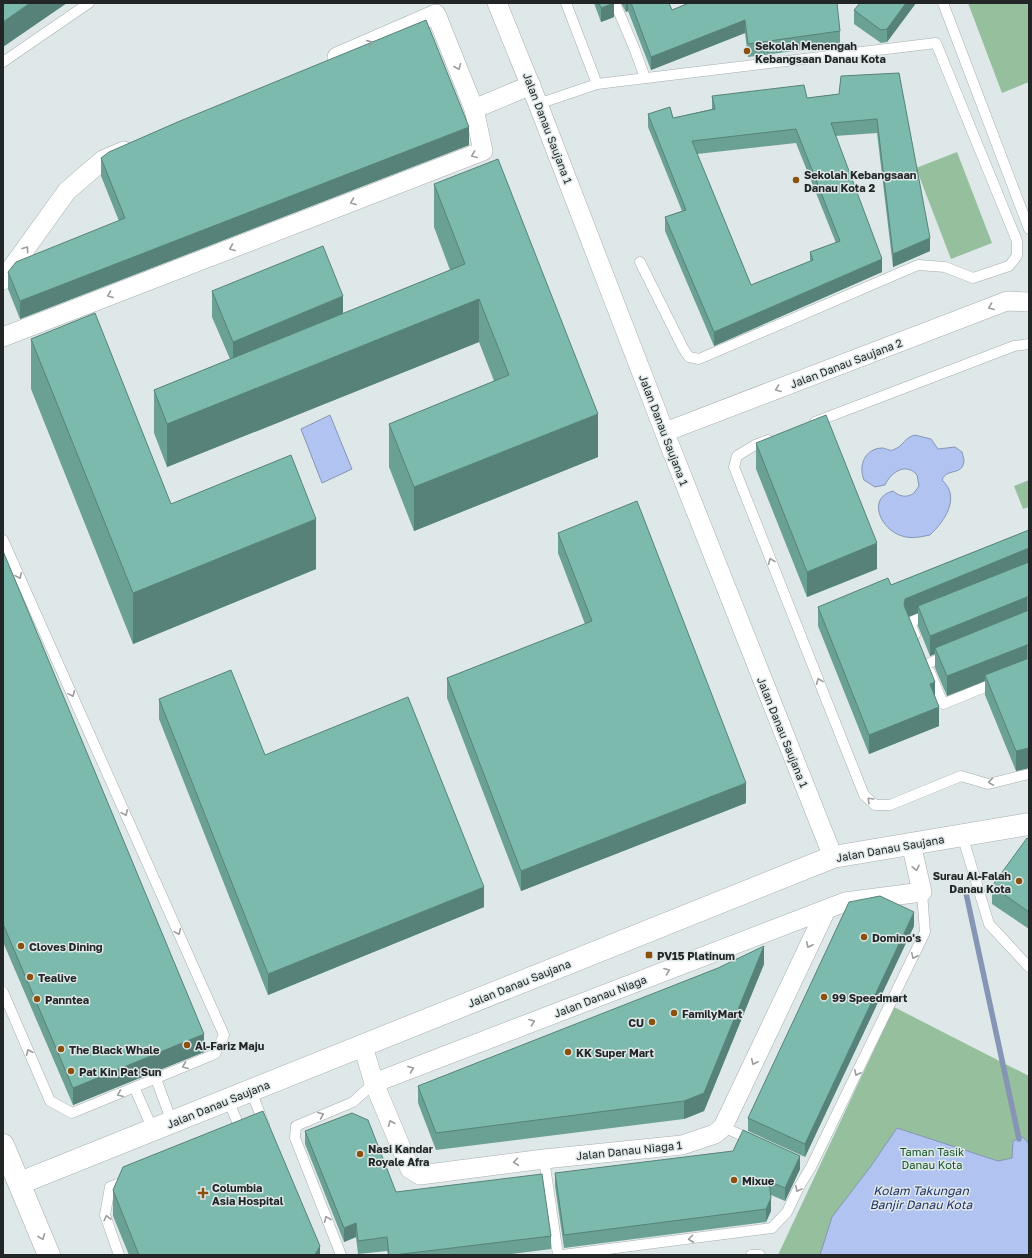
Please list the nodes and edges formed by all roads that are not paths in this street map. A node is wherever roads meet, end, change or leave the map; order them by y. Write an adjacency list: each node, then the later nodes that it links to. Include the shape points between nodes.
1 (89, 3): 6 (lane)
2 (497, 3): 9 (street, Jalan Danau Saujana 1)
3 (566, 3): 10 (lane)
4 (615, 3): 8 (lane)
5 (944, 3): 14 (lane)
6 (3, 62)
7 (320, 65): 12 (street, one-way to 12, via 436,14)
8 (645, 78): 10 (lane); 15 (lane, via 936,43 1017,241 1018,256 1009,266 973,278 945,267 918,265 699,360 689,357 683,348)
9 (531, 84): 11 (street, Jalan Danau Saujana 1); 12 (street)
10 (597, 84): 11 (lane)
11 (538, 104): 21 (street, Jalan Danau Saujana 1)
12 (474, 109): 18 (street, one-way to 18, via 483,151)
13 (140, 144): 16 (street, one-way to 13, via 67,192 103,160)
14 (1029, 229)
15 (640, 262)
16 (3, 280)
17 (1029, 302): 21 (street, Jalan Danau Saujana 2, one-way to 21, via 1008,301)
18 (3, 337)
19 (1029, 344): 20 (lane, via 1014,346)
20 (807, 425)
21 (665, 432): 32 (street, Jalan Danau Saujana 1)
22 (778, 436): 28 (lane, one-way to 22, via 988,784 961,776 890,805 875,805 864,795 734,467 737,456)
23 (3, 540): 38 (lane, one-way to 38, via 224,1035 215,1054)
24 (938, 611): 25 (lane, via 910,622)
25 (918, 643)
26 (956, 652): 27 (lane, via 925,660 943,704)
27 (1008, 678)
28 (1029, 774)
29 (1029, 824): 30 (street, Jalan Danau Saujana)
30 (962, 835): 31 (street, Jalan Danau Saujana); 35 (lane, via 989,924)
31 (911, 843): 32 (street, Jalan Danau Saujana); 33 (street, one-way to 33)
32 (833, 857): 37 (street, Jalan Danau Saujana)
33 (922, 892): 34 (street, Jalan Danau Niaga, via 845,902); 54 (lane, one-way to 54, via 925,932 787,1212 772,1228)
34 (826, 910): 39 (street, Jalan Danau Niaga, one-way to 34); 44 (street, one-way to 44)
35 (1029, 967)
36 (3, 992): 40 (lane, one-way to 36, via 72,1113 50,1101)
37 (363, 1046): 39 (street, Jalan Danau Niaga 1); 41 (street, Jalan Danau Saujana)
38 (156, 1079): 40 (lane); 43 (lane)
39 (374, 1083): 47 (street, Jalan Danau Niaga 1, one-way to 39, via 420,1175 410,1168); 52 (lane, one-way to 39, via 295,1138 296,1126 353,1102)
40 (135, 1088): 43 (lane)
41 (251, 1091): 42 (street, Jalan Danau Saujana); 42 (lane, via 252,1130)
42 (228, 1100): 43 (street, Jalan Danau Saujana)
43 (163, 1126): 49 (street, Jalan Danau Saujana)
44 (723, 1127): 46 (lane); 47 (street, Jalan Danau Niaga 1, via 715,1134 682,1145)
45 (3, 1145): 49 (street)
46 (764, 1146)
47 (544, 1159): 53 (lane)
48 (139, 1175): 51 (lane, one-way to 48, via 105,1215 110,1187)
49 (12, 1182): 50 (street, one-way to 50, via 32,1212)
50 (49, 1255)
51 (119, 1255)
52 (341, 1255)
53 (558, 1255)
54 (562, 1255)
55 (751, 1255): 56 (lane)
56 (760, 1255)

